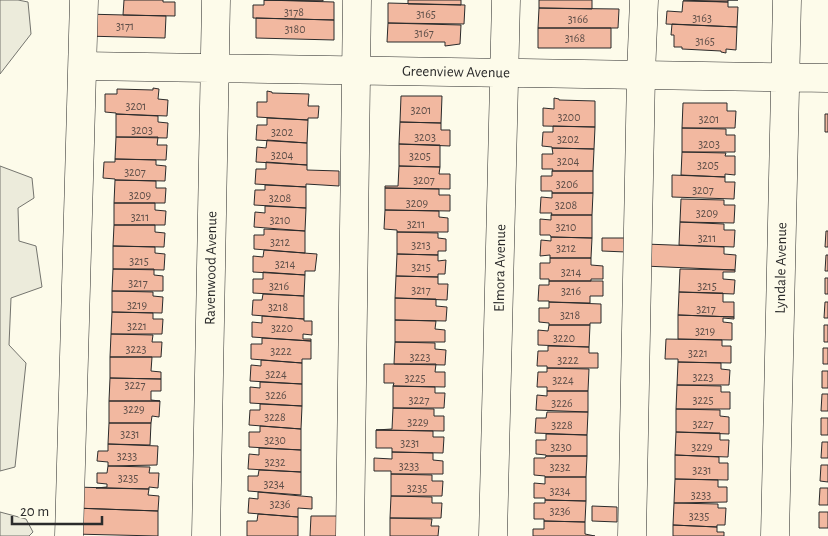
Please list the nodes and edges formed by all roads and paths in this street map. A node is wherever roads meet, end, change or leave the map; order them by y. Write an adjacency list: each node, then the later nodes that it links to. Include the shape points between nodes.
1 (84, 0): 7 (street)
2 (216, 0): 8 (street, Ravenwood Avenue)
3 (357, 0): 9 (street)
4 (506, 0): 10 (street, Elmora Avenue)
5 (644, 0): 11 (street)
6 (787, 0): 12 (street, Lyndale Avenue)
7 (83, 66): 8 (street, Greenview Avenue); 14 (street)
8 (214, 69): 9 (street, Greenview Avenue); 15 (street, Ravenwood Avenue)
9 (355, 71): 10 (street, Greenview Avenue); 16 (street)
10 (504, 73): 11 (street, Greenview Avenue); 17 (street, Elmora Avenue)
11 (641, 75): 12 (street, Greenview Avenue); 18 (street)
12 (786, 78): 13 (street, Greenview Avenue); 19 (street, Lyndale Avenue)
13 (828, 78)
14 (69, 536)
15 (206, 536)
16 (350, 536)
17 (493, 536)
18 (632, 536)
19 (775, 536)

